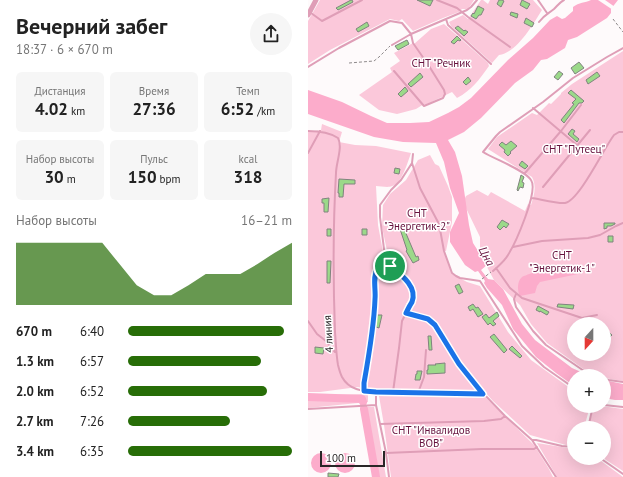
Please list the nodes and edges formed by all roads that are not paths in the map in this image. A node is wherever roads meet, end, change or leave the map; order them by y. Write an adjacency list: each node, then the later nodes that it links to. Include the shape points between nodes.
1 (316, 0): 7 (street)
2 (362, 0): 7 (lane, via 322,21)
3 (437, 0): 8 (lane, via 454,6)
4 (476, 0): 8 (lane)
5 (538, 0): 9 (lane)
6 (564, 0): 9 (lane)
7 (309, 13)
8 (463, 13): 10 (lane); 14 (lane)
9 (547, 13): 11 (lane)
10 (446, 19): 12 (lane); 16 (lane, via 448,25)
11 (539, 22)
12 (412, 34): 13 (lane); 17 (lane, via 402,23 390,21); 18 (lane, via 413,43 444,90 443,98 424,106)
13 (392, 45)
14 (510, 47)
15 (623, 48): 20 (lane, via 573,78)
16 (491, 64)
17 (308, 67)
18 (394, 71)
19 (581, 105): 24 (lane)
20 (533, 108): 24 (lane); 30 (lane, via 496,136 483,152)
21 (590, 130): 26 (lane)
22 (308, 131): 23 (lane)
23 (320, 132): 27 (lane); 43 (lane, 4 линия, via 333,134 340,144 334,212)
24 (561, 132): 26 (lane); 30 (lane)
25 (623, 132): 32 (lane, via 614,135 572,200 565,203)
26 (578, 146): 31 (lane)
27 (308, 153)
28 (413, 154): 29 (lane)
29 (412, 163): 35 (lane, via 380,204 386,258); 47 (lane, via 420,188 439,224 444,251 452,272 460,278 480,281 522,346 544,367)
30 (525, 173): 32 (lane, via 533,183)
31 (543, 187)
32 (531, 198): 34 (lane)
33 (623, 223): 34 (lane, via 588,238 542,241)
34 (513, 247): 36 (lane)
35 (390, 266): 39 (lane, via 403,276 412,289 412,300); 48 (lane, via 378,268 375,273 374,322)
36 (496, 268): 37 (lane); 38 (lane)
37 (493, 271)
38 (516, 294): 40 (lane, via 582,318); 44 (lane, via 514,303 533,331 546,346)
39 (406, 313): 50 (lane, via 402,321); 52 (lane, via 428,319 435,325 459,364)
40 (597, 315)
41 (308, 321): 43 (lane)
42 (426, 350): 51 (lane, via 424,377)
43 (336, 353): 48 (lane, 4 линия, via 341,376 352,388)
44 (581, 369)
45 (611, 380): 46 (lane)
46 (623, 382)
47 (567, 383)
48 (364, 391): 49 (lane, 4 линия)
49 (376, 392): 50 (lane, 4 линия); 53 (lane)
50 (393, 392): 51 (lane, 4 линия)
51 (418, 393): 52 (lane, 4 линия)
52 (483, 394): 57 (lane)
53 (376, 405): 56 (lane); 58 (lane)
54 (611, 406): 55 (lane)
55 (623, 407)
56 (308, 409)
57 (505, 416): 58 (lane, via 484,421); 59 (lane)
58 (380, 424): 62 (lane)
59 (532, 440): 60 (lane); 61 (lane)
60 (567, 446)
61 (537, 447): 62 (lane); 66 (lane)
62 (386, 453): 65 (lane)
63 (610, 465): 64 (lane)
64 (623, 474)
65 (388, 477)
66 (556, 477)

